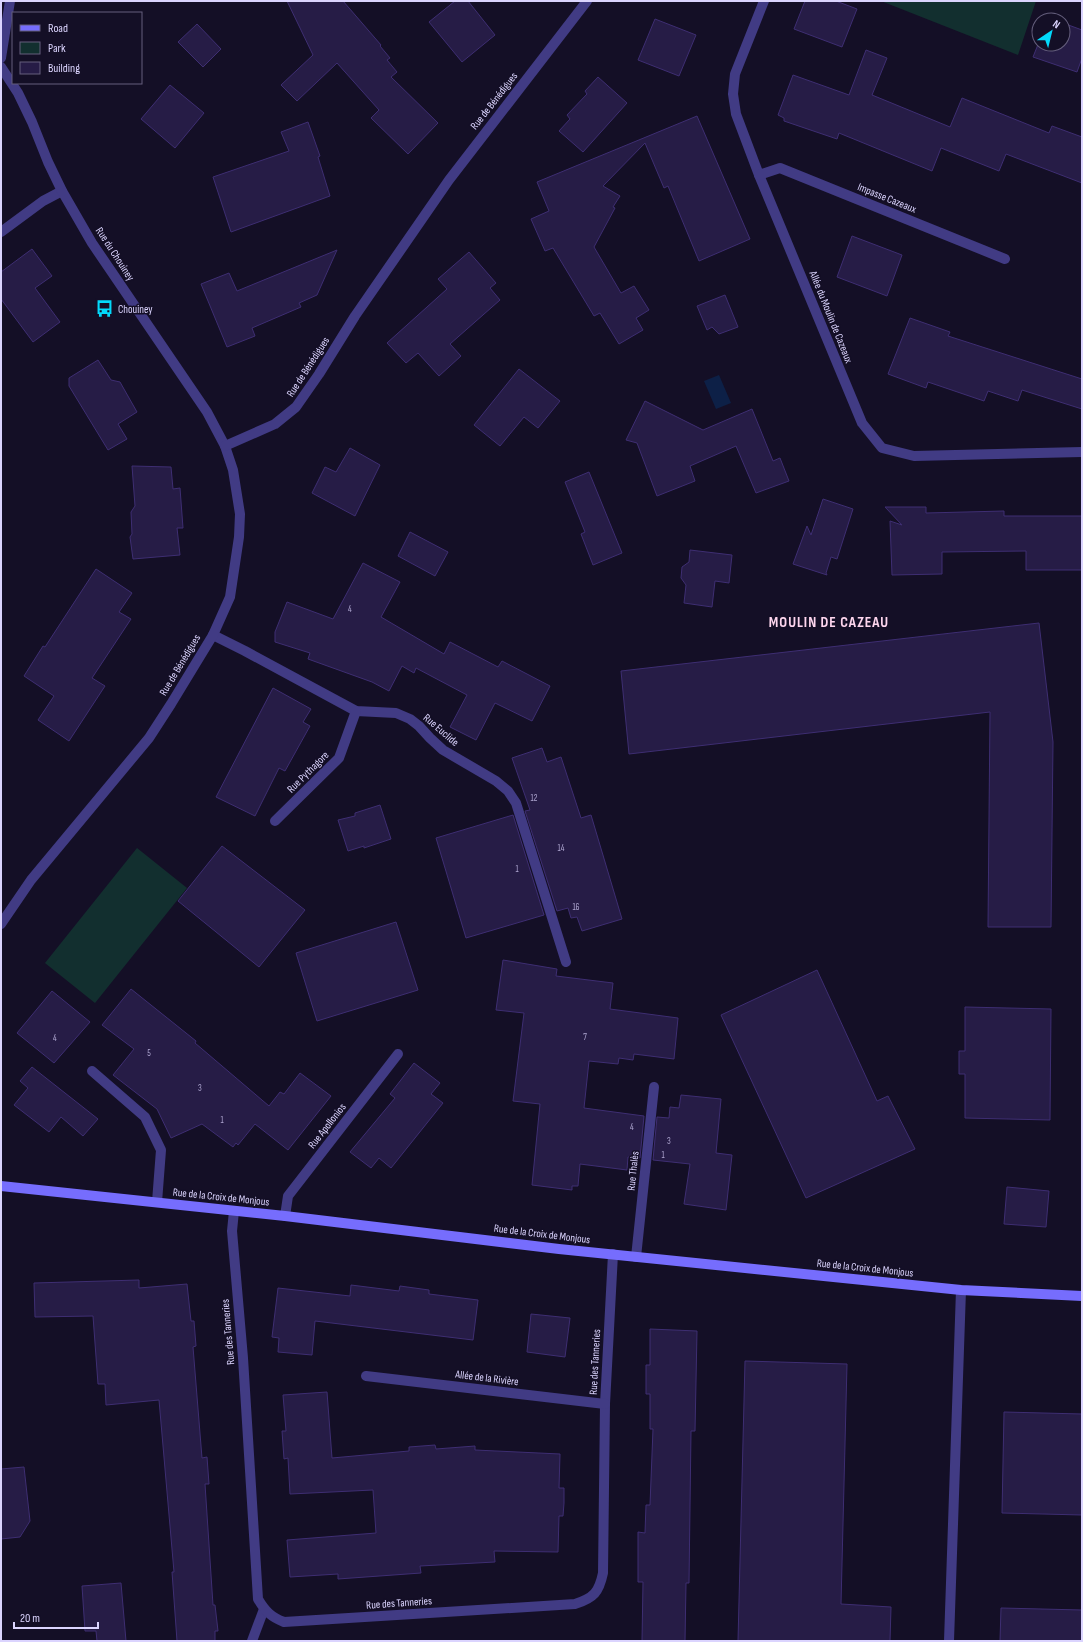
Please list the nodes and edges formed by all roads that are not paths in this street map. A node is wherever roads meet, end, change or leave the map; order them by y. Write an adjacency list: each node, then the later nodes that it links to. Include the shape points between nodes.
1 (10, 1): 4 (street)
2 (587, 1): 10 (street, Rue de Bénédigues, via 449,180 296,407 275,424)
3 (764, 1): 6 (street, Allée du Moulin de Cazeaux, via 735,74 733,94 736,114)
4 (1, 58)
5 (1, 68): 7 (street, Rue du Chouiney, via 24,104)
6 (759, 175): 9 (street, Impasse Cazeaux, via 780,168); 11 (street, Allée du Moulin de Cazeaux, via 862,423 882,448 914,456)
7 (62, 191): 8 (street, via 43,201); 10 (street, Rue du Chouiney, via 92,243 207,412)
8 (1, 232)
9 (1005, 259)
10 (225, 446): 12 (street, Rue de Bénédigues, via 233,470 240,514 240,537 230,597)
11 (1082, 452)
12 (213, 635): 13 (street, Rue Euclide); 15 (street, Rue de Bénédigues, via 148,738 31,880)
13 (356, 711): 14 (street, Rue Pythagore, via 339,758); 16 (street, Rue Euclide, via 396,713 410,719 443,750 496,781 508,791 516,803)
14 (275, 821)
15 (1, 924)
16 (566, 962)
17 (398, 1054): 23 (street, Rue Apollonios, via 288,1196)
18 (92, 1071): 21 (street, via 145,1117 160,1150)
19 (654, 1087): 25 (street, Rue Thalès)
20 (1, 1186): 21 (main road, Rue de la Croix de Monjous)
21 (157, 1202): 22 (main road, Rue de la Croix de Monjous)
22 (234, 1212): 23 (main road, Rue de la Croix de Monjous); 30 (street, Rue des Tanneries, via 232,1231 257,1586 258,1599)
23 (285, 1216): 24 (main road, Rue de la Croix de Monjous)
24 (613, 1254): 25 (main road, Rue de la Croix de Monjous); 29 (street, Rue des Tanneries)
25 (636, 1257): 26 (main road, Rue de la Croix de Monjous)
26 (961, 1290): 27 (main road, Rue de la Croix de Monjous); 32 (street)
27 (1082, 1296)
28 (366, 1376): 29 (street, Allée de la Rivière)
29 (605, 1404): 30 (street, Rue des Tanneries, via 603,1573 595,1594 585,1601 575,1604 284,1622 273,1618)
30 (264, 1609): 31 (street)
31 (252, 1641)
32 (949, 1641)

